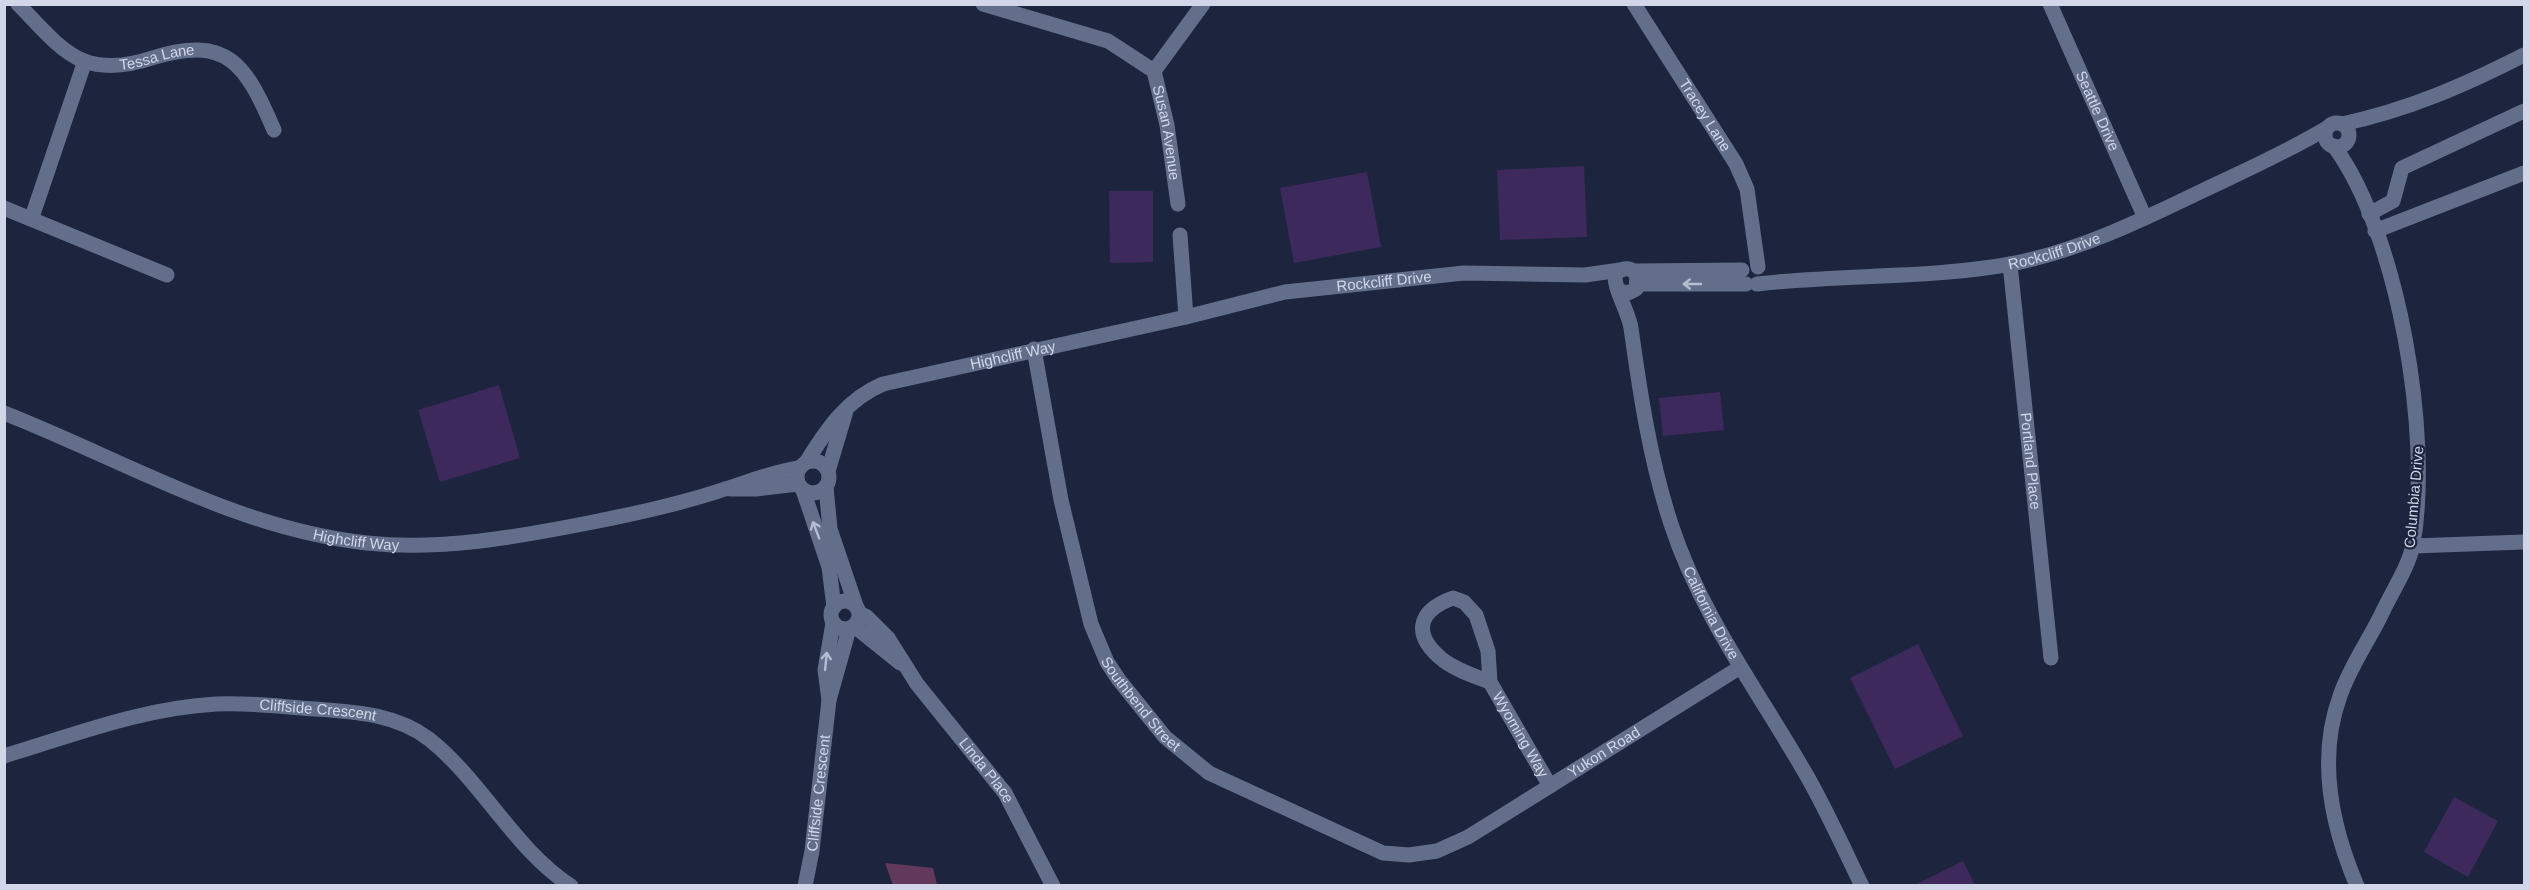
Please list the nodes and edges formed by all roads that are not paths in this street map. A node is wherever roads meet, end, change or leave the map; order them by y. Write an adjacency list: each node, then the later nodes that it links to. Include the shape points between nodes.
1 (18, 4): 7 (street, Tessa Lane, via 70,53)
2 (984, 4): 8 (street, via 1108,41)
3 (1203, 4): 8 (street, Susan Avenue)
4 (1634, 4): 21 (street, Tracey Lane, via 1736,164 1747,189 1753,237)
5 (2050, 4): 17 (street, Seattle Drive)
6 (2524, 55): 11 (street, Rockcliff Drive, via 2437,97 2376,117)
7 (85, 61): 10 (street, Tessa Lane, via 135,64 186,50 206,49 223,54 245,71); 16 (street)
8 (1154, 71): 13 (street, Susan Avenue, via 1167,125)
9 (2524, 111): 15 (street, via 2402,168 2393,201)
10 (274, 130)
11 (2338, 136): 15 (street, Columbia Drive); 17 (street, Rockcliff Drive, via 2295,147)
12 (2524, 173): 18 (street)
13 (1178, 204)
14 (4, 208): 16 (street)
15 (2370, 214): 18 (street, Columbia Drive)
16 (32, 217): 22 (street)
17 (2145, 218): 20 (street, Rockcliff Drive, via 2063,251)
18 (2375, 231): 37 (street, Columbia Drive, via 2387,264 2409,360 2420,442)
19 (1180, 235): 27 (street)
20 (2010, 264): 21 (street, Rockcliff Drive, via 1794,280); 41 (street, Portland Place)
21 (1751, 274): 24 (street, Rockcliff Drive)
22 (167, 275)
23 (1586, 275): 24 (street, Rockcliff Drive); 25 (street, Rockcliff Drive); 27 (street, Rockcliff Drive, via 1464,273 1391,279 1285,292)
24 (1632, 279): 25 (street, via 1628,293); 25 (street, via 1614,278); 26 (street, California Drive)
25 (1618, 290): 26 (street, California Drive)
26 (1630, 315): 42 (street, California Drive, via 1640,394 1671,524 1695,584)
27 (1186, 318): 28 (street, Highcliff Way)
28 (1034, 350): 29 (street, Highcliff Way, via 883,384); 47 (street, Southbend Street, via 1061,500 1091,624 1113,671 1165,737 1209,774 1383,853 1437,851)
29 (846, 408): 31 (street, Highcliff Way); 32 (street)
30 (4, 413): 35 (street, Highcliff Way, via 190,494 275,522 367,543 419,545 514,535 647,511)
31 (803, 464): 32 (street, via 816,460); 33 (street, via 796,476); 35 (street, Highcliff Way, via 765,473)
32 (828, 471): 34 (street)
33 (800, 487): 34 (street, via 811,493); 35 (street, Highcliff Way); 38 (street, one-way to 33, via 829,567)
34 (825, 487): 39 (street, via 830,529)
35 (727, 489)
36 (2524, 542): 37 (street)
37 (2413, 546): 52 (street, Columbia Drive, via 2340,694 2329,736 2327,771 2333,811 2343,854)
38 (834, 607): 39 (street, via 848,602); 40 (street)
39 (854, 619): 40 (street, via 840,628); 44 (street, Cliffside Crescent); 50 (street, Linda Place, via 867,617 888,638 905,666 1005,793)
40 (833, 623): 44 (street, Cliffside Crescent, one-way to 40, via 825,670)
41 (2051, 658)
42 (1739, 668): 46 (street, Yukon Road); 51 (street, California Drive, via 1806,776)
43 (1490, 682): 43 (street, Wyoming Way, via 1444,661 1432,650 1422,625 1432,608 1453,598 1464,602 1476,615 1488,651); 46 (street, Wyoming Way)
44 (829, 700): 49 (street, Cliffside Crescent)
45 (4, 756): 48 (street, Cliffside Crescent, via 150,713 185,707 218,704 377,715 428,739 534,854)
46 (1550, 786): 47 (street, Yukon Road)
47 (1468, 837)
48 (572, 885)
49 (805, 885)
50 (1053, 885)
51 (1862, 885)
52 (2357, 885)

